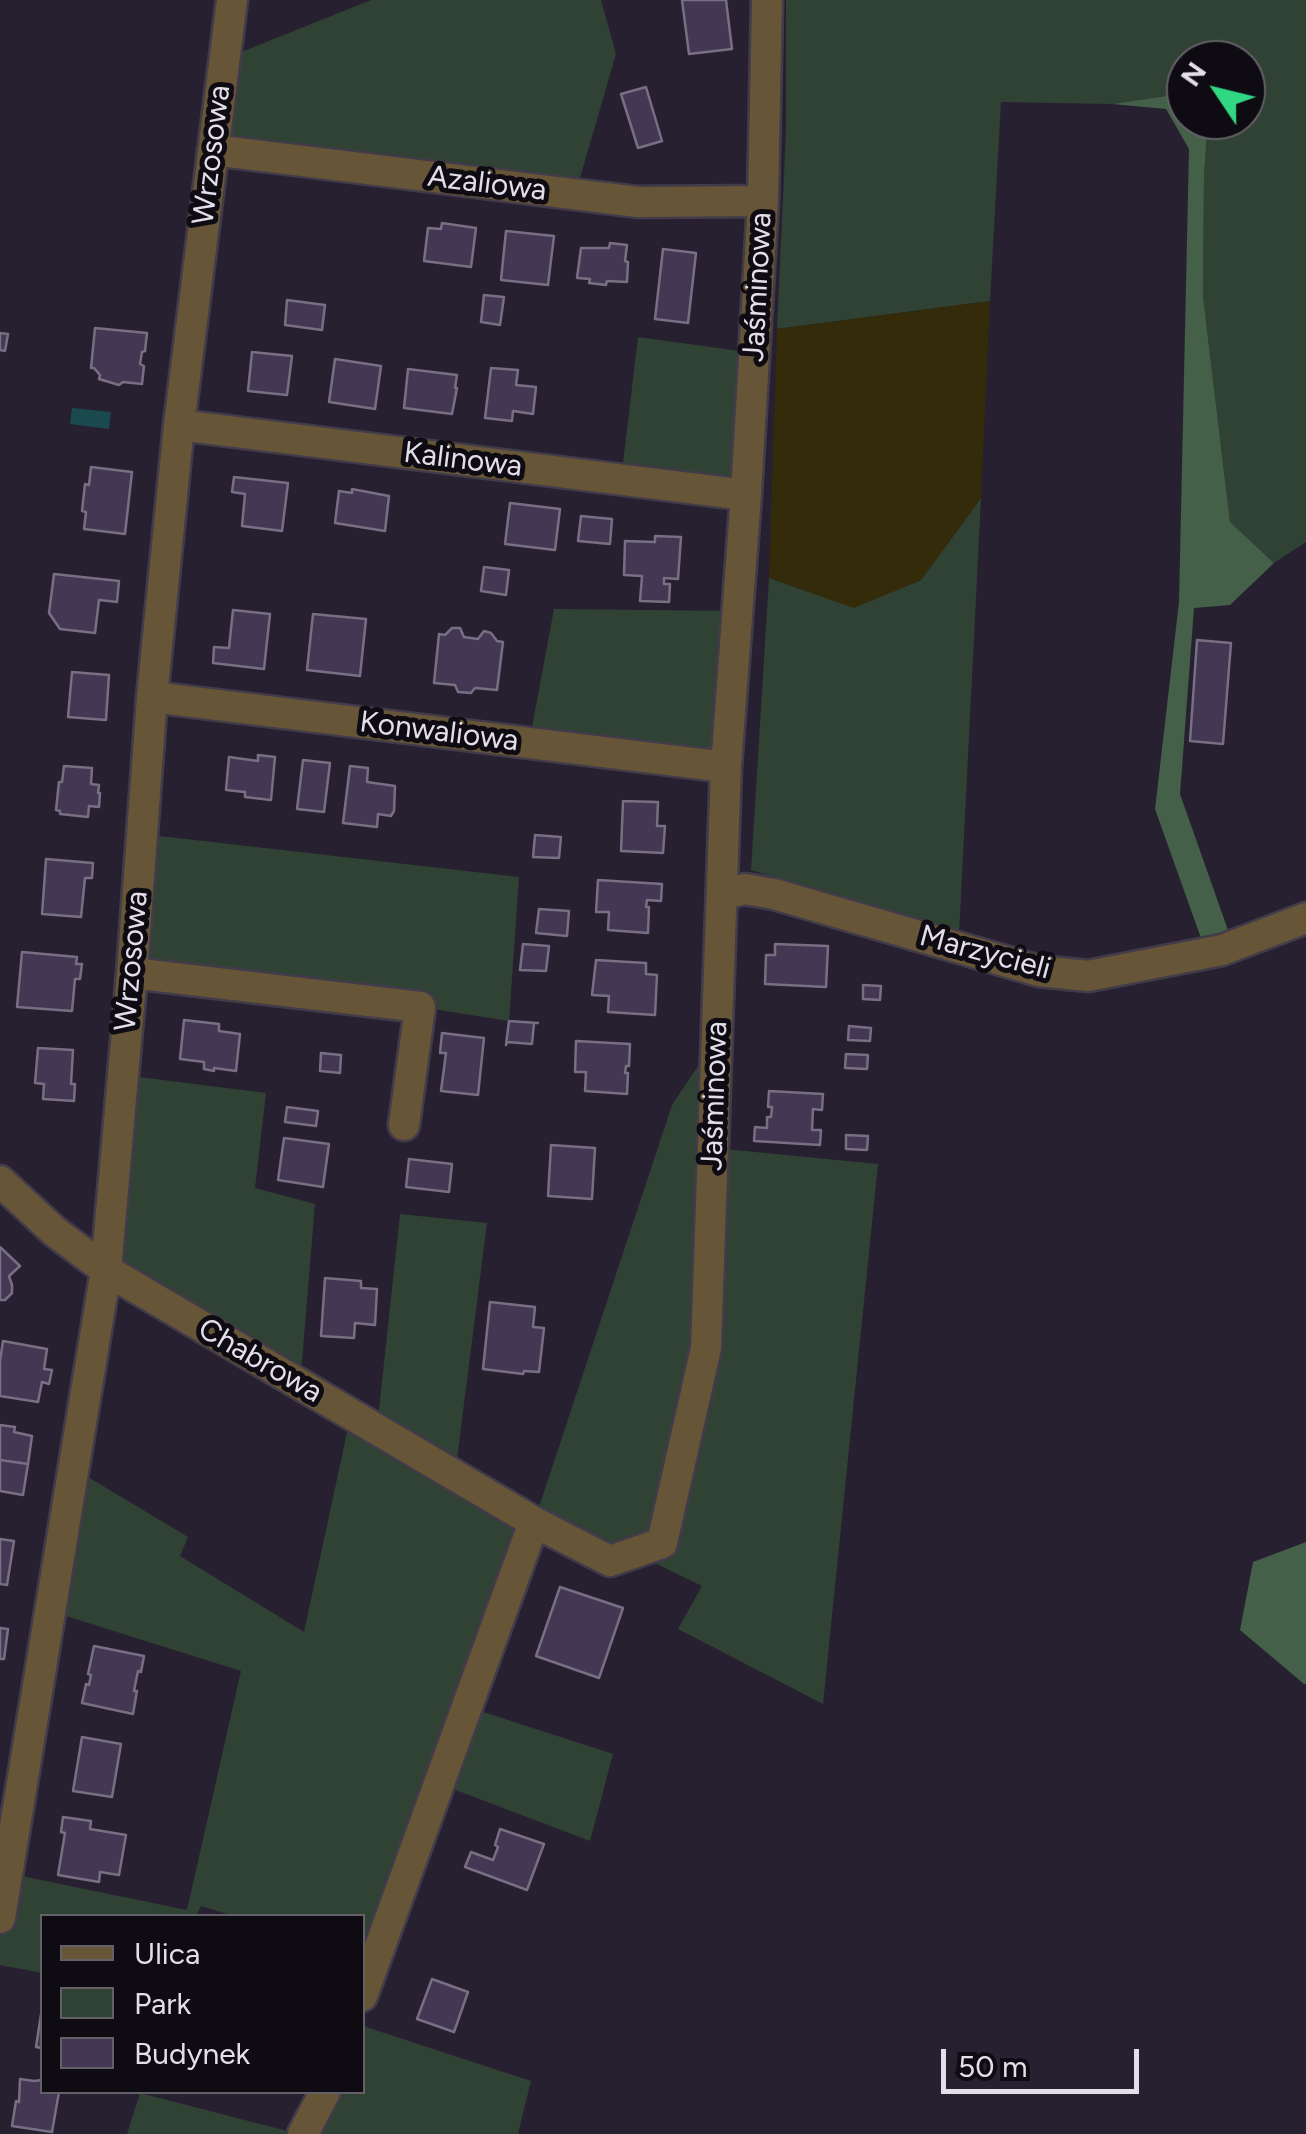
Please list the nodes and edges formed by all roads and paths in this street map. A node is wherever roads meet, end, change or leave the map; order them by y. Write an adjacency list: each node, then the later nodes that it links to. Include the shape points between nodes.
1 (232, 0): 3 (street, Wrzosowa)
2 (767, 0): 4 (street, Jaśminowa)
3 (213, 150): 4 (street, Azaliowa, via 638,202); 5 (street, Wrzosowa)
4 (763, 202): 6 (street, Jaśminowa)
5 (179, 424): 6 (street, Kalinowa); 7 (street, Wrzosowa)
6 (746, 495): 8 (street, Jaśminowa)
7 (152, 697): 8 (street, Konwaliowa); 11 (street, Wrzosowa)
8 (726, 767): 9 (street, Jaśminowa)
9 (722, 894): 10 (street, Marzycieli, via 745,888 774,894 1039,970 1088,976 1222,950); 15 (street, Jaśminowa, via 706,1348 662,1543 610,1561)
10 (1306, 918)
11 (132, 972): 12 (street, via 420,1007); 14 (street, Wrzosowa)
12 (404, 1125)
13 (0, 1181): 14 (street, Chabrowa)
14 (106, 1270): 15 (street, Chabrowa); 16 (street, Wrzosowa)
15 (534, 1522): 17 (street)
16 (0, 1918)
17 (365, 1988)
18 (324, 2094): 19 (street)
19 (303, 2134)

